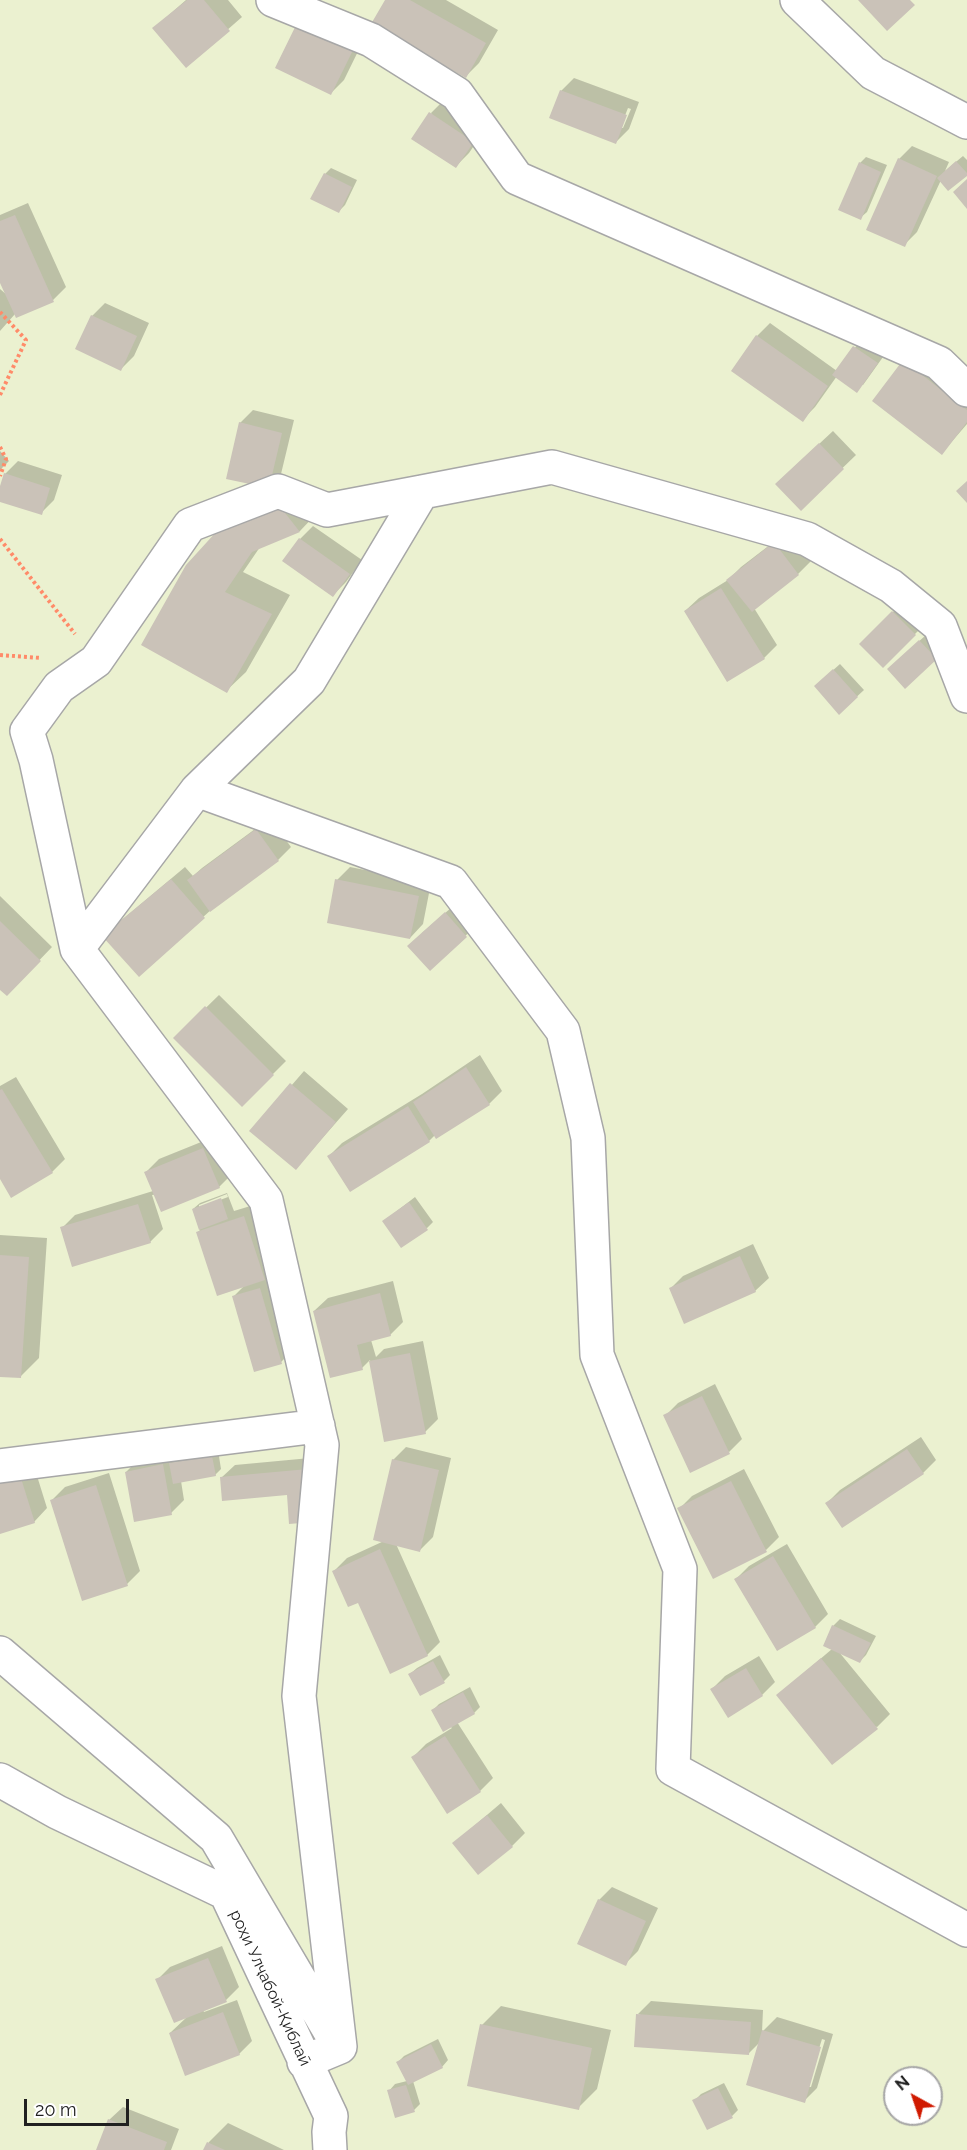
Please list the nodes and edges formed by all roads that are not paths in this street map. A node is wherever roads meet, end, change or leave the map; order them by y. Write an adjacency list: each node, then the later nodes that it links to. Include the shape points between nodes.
1 (273, 0): 4 (street, via 371,40 457,94 517,178 939,363)
2 (797, 0): 3 (street, via 873,73)
3 (967, 122)
4 (967, 390)
5 (422, 492): 6 (street, via 552,467 807,539 891,586 940,626); 7 (street, via 309,681); 8 (street, via 327,510 278,491 190,525 96,661 59,687 27,731)
6 (967, 696)
7 (197, 790): 8 (street); 13 (street, via 451,882 564,1030 588,1138 597,1355 680,1569 673,1769)
8 (77, 949): 9 (street, via 266,1200)
9 (318, 1425): 10 (street); 14 (street, via 322,1445 298,1696)
10 (0, 1466)
11 (0, 1653): 14 (street, via 216,1838)
12 (0, 1780): 15 (street, роҳи Улҷабой-Қиблаӣ, via 57,1812 226,1893)
13 (967, 1930)
14 (340, 2047): 15 (street)
15 (304, 2062): 16 (street, роҳи Улҷабой-Қиблаӣ, via 331,2116)
16 (330, 2150)

